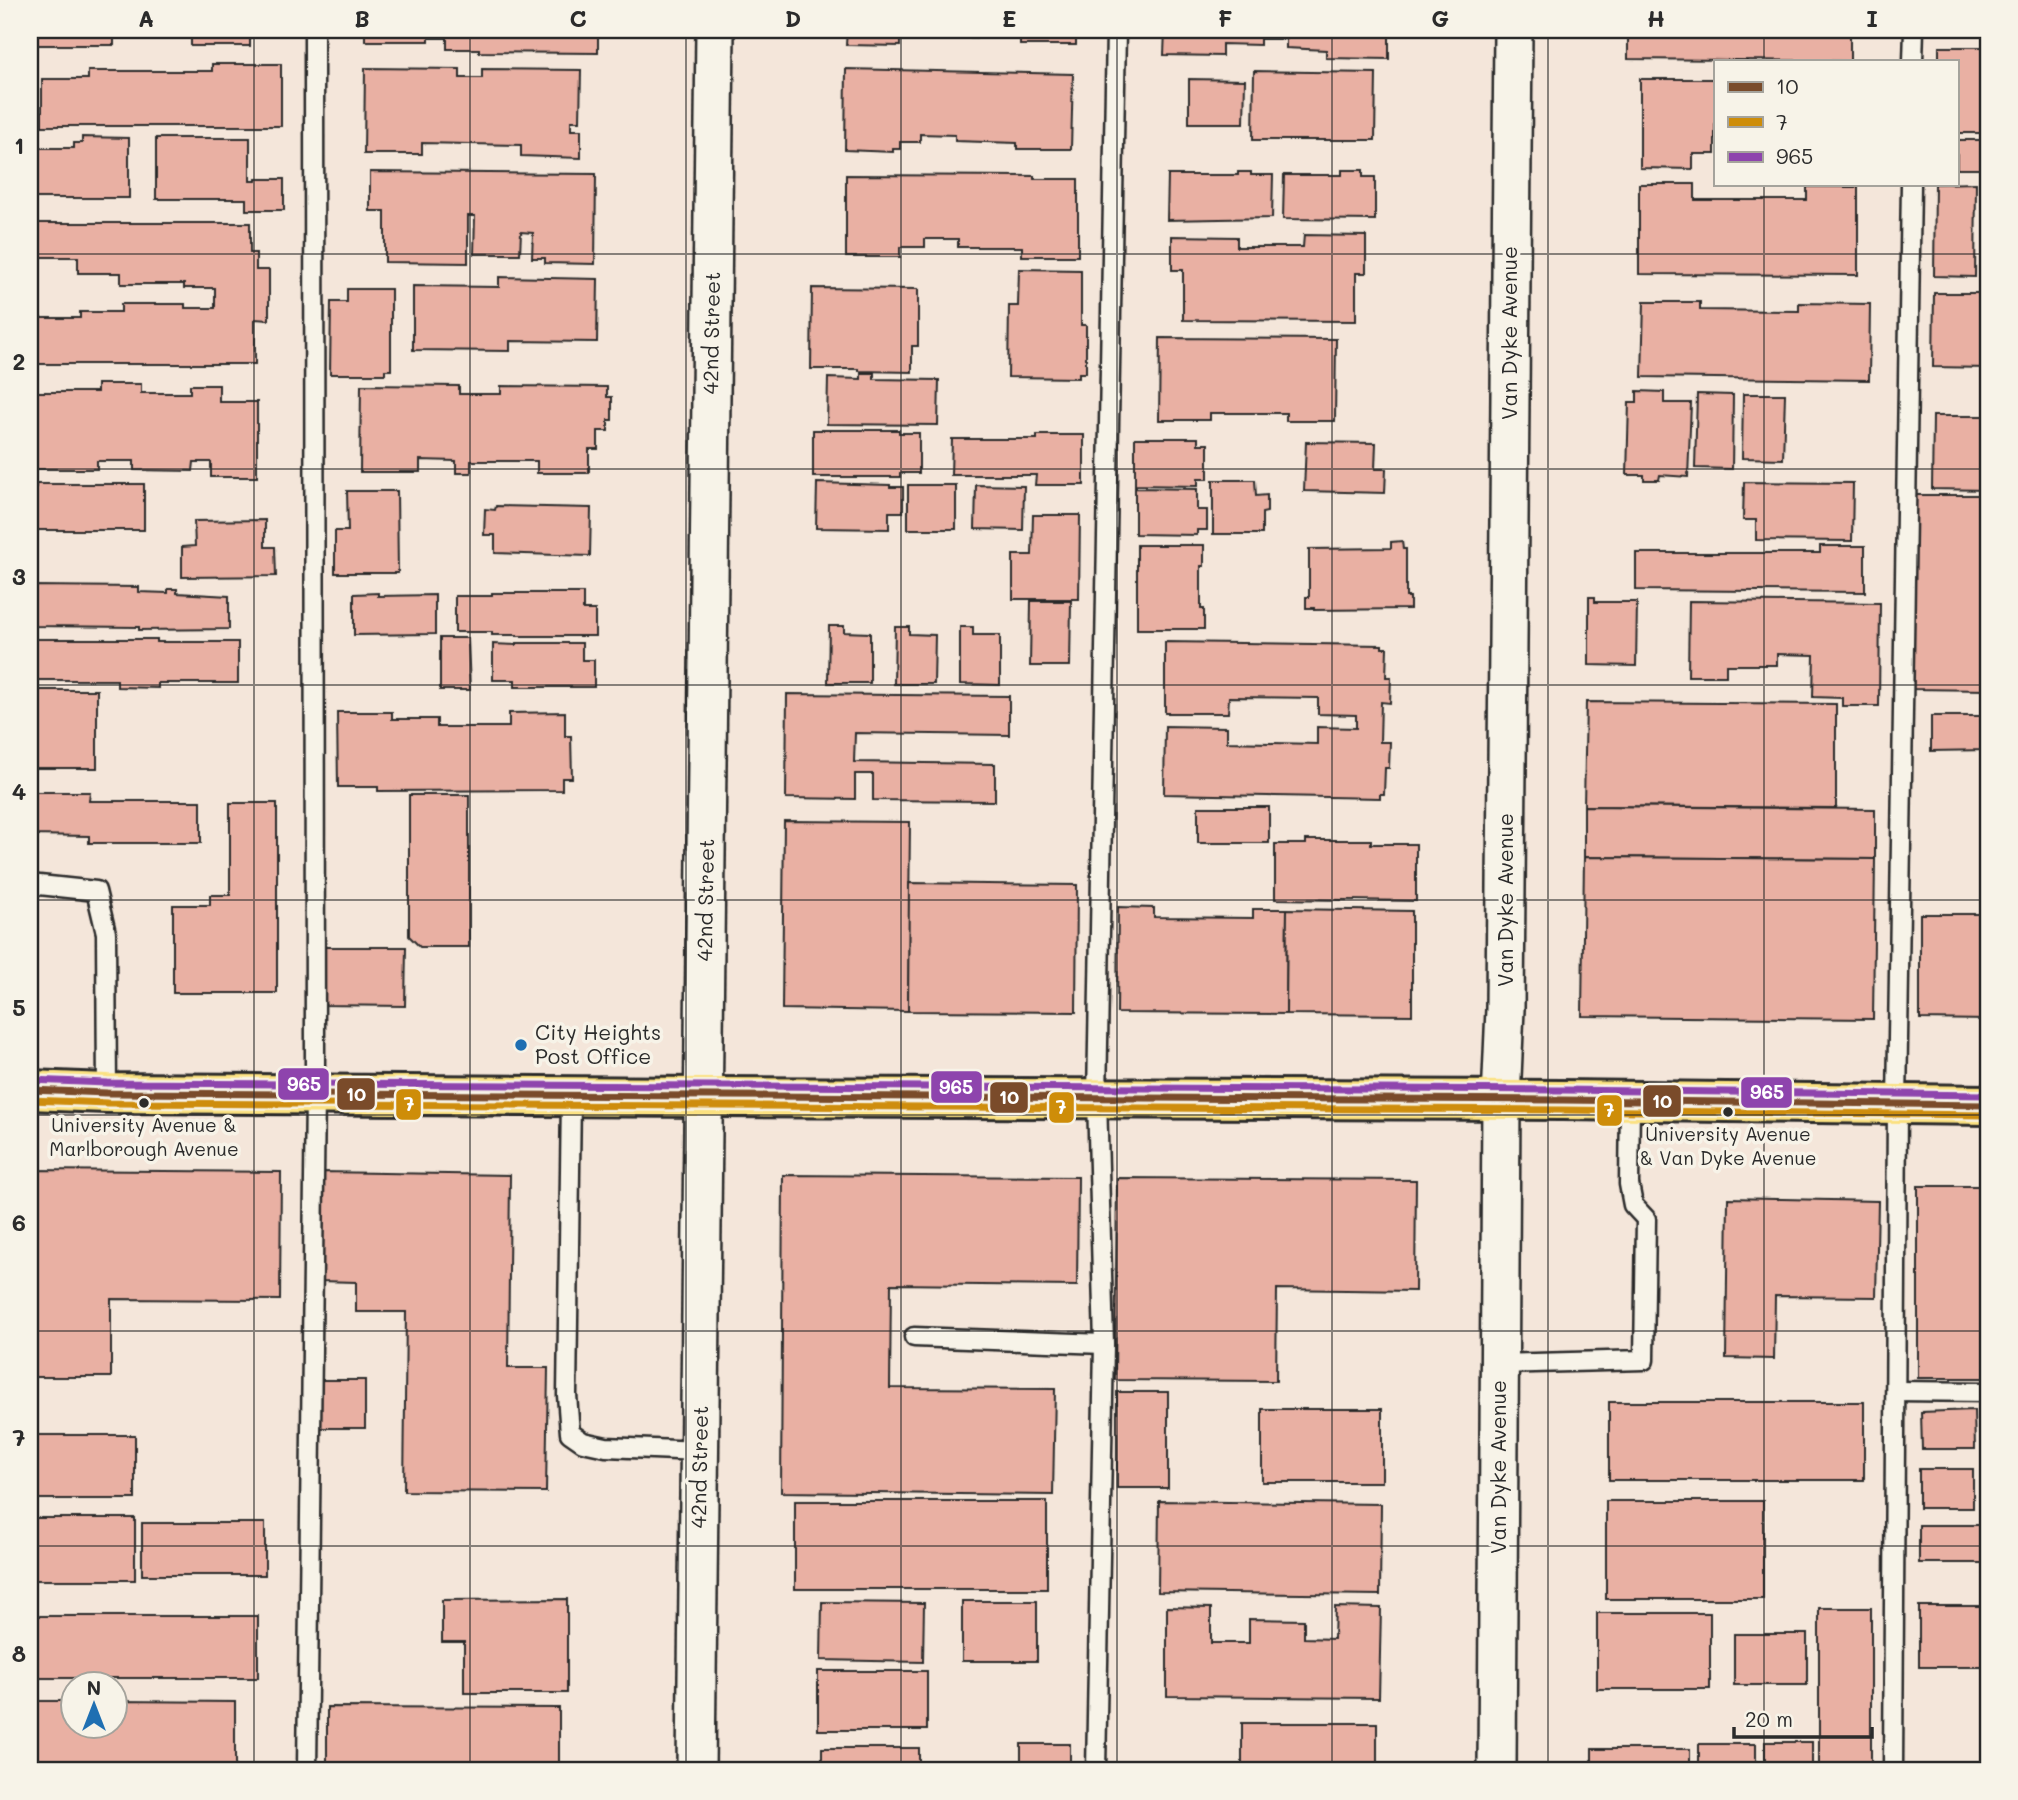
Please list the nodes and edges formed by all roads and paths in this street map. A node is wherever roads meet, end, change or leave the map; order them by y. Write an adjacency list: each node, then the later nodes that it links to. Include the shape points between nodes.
1 (314, 30): 11 (lane)
2 (715, 30): 13 (street, 42nd Street)
3 (1116, 30): 14 (lane)
4 (1513, 30): 15 (street, Van Dyke Avenue)
5 (1914, 30): 6 (lane)
6 (1913, 60)
7 (1911, 186): 17 (lane)
8 (30, 884): 10 (lane, via 96,891 106,933)
9 (30, 1090): 10 (main road)
10 (107, 1093): 11 (main road)
11 (315, 1094): 12 (main road); 25 (lane)
12 (571, 1097): 13 (main road); 24 (lane, via 566,1395 570,1433 583,1443 606,1447)
13 (703, 1097): 14 (main road); 24 (street, 42nd Street)
14 (1097, 1099): 15 (main road); 20 (lane)
15 (1502, 1100): 16 (main road); 21 (street, Van Dyke Avenue)
16 (1630, 1101): 17 (main road); 21 (lane, via 1629,1184 1633,1205 1646,1219 1644,1360)
17 (1897, 1104): 18 (main road); 22 (lane)
18 (1988, 1105)
19 (914, 1337): 20 (lane)
20 (1104, 1344): 27 (lane)
21 (1500, 1364): 28 (street, Van Dyke Avenue)
22 (1896, 1391): 23 (lane); 29 (lane)
23 (1988, 1392)
24 (700, 1451): 26 (street, 42nd Street)
25 (307, 1770)
26 (696, 1770)
27 (1096, 1770)
28 (1497, 1770)
29 (1893, 1770)

